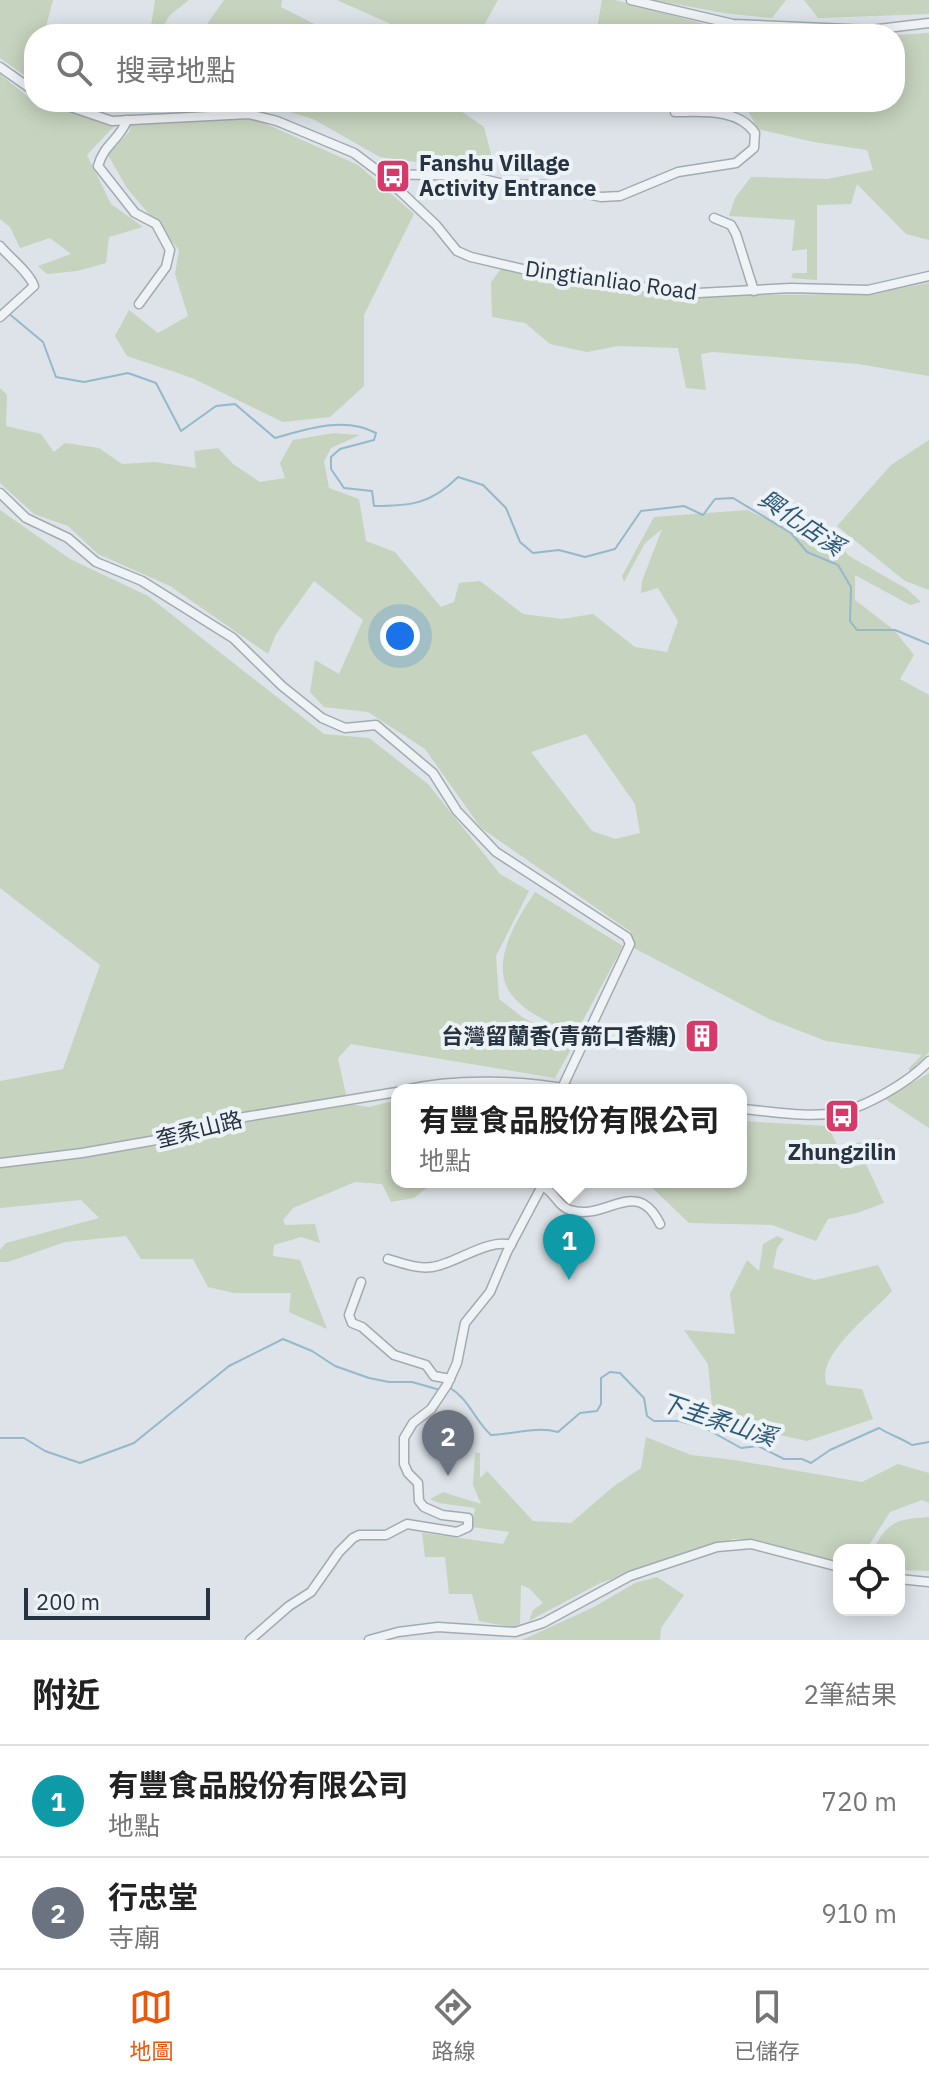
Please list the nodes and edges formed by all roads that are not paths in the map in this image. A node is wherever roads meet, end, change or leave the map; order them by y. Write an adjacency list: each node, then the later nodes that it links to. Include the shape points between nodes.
1 (631, 0): 3 (street)
2 (929, 23): 4 (street)
3 (733, 24)
4 (905, 26)
5 (0, 67): 6 (street)
6 (24, 84)
7 (85, 112): 9 (street, Dingtianliao Road)
8 (675, 112): 10 (street, via 736,118 755,133 754,148 736,163 678,172 620,196 470,176)
9 (127, 120): 10 (street, Dingtianliao Road, via 249,114 335,143); 15 (street, via 122,133 102,152 98,166 135,213 156,224 170,250 166,267)
10 (382, 174): 14 (street, Dingtianliao Road, via 457,251 471,257 589,282 698,293)
11 (714, 218): 14 (street, via 731,225 736,234)
12 (0, 246): 16 (street, via 33,281 32,291)
13 (929, 276): 14 (street, Dingtianliao Road, via 868,290)
14 (754, 291)
15 (139, 304)
16 (0, 316)
17 (0, 493): 21 (street, via 26,518 68,538 96,562 142,581 233,638 322,718 345,728 376,725 433,773 457,811 496,852 627,937 630,944)
18 (929, 1061): 23 (street, via 878,1097 836,1113)
19 (460, 1084): 20 (street)
20 (520, 1084)
21 (564, 1084)
22 (391, 1093): 24 (street, 奎柔山路, via 220,1121 191,1133 95,1151)
23 (747, 1109)
24 (0, 1163)
25 (541, 1188): 28 (street)
26 (547, 1188): 27 (street, via 566,1209 581,1212 632,1199 651,1208)
27 (660, 1224)
28 (511, 1245): 29 (street, via 503,1243 435,1267); 31 (street, via 490,1292 465,1323)
29 (388, 1259)
30 (361, 1282): 31 (street, via 349,1315 352,1323 394,1355 419,1361)
31 (449, 1382): 35 (street, via 407,1431 402,1456 424,1507 468,1518 468,1527 457,1532 407,1524 386,1535 353,1538 311,1592)
32 (833, 1565): 36 (street, via 751,1544 717,1547 630,1576 543,1623 515,1632 438,1627)
33 (905, 1580): 34 (street)
34 (929, 1582)
35 (250, 1640)
36 (369, 1640)

